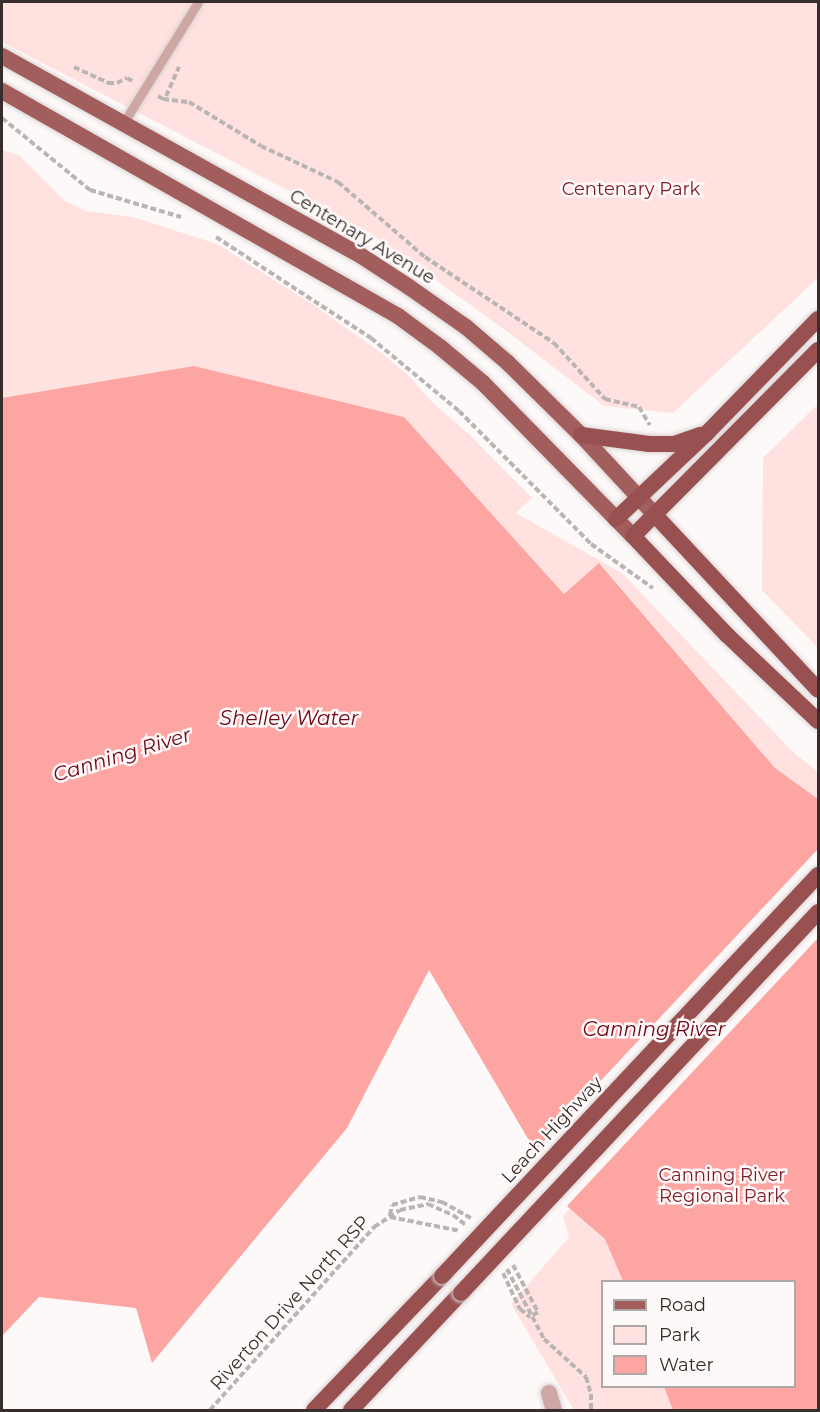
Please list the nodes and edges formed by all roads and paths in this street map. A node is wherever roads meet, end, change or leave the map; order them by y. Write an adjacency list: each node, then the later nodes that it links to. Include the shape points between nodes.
1 (198, 2): 4 (lane)
2 (2, 56): 7 (main road, Centenary Avenue)
3 (74, 67): 4 (path, via 96,80 117,83 127,78)
4 (144, 87): 7 (lane); 12 (path, via 163,99 189,102 261,146 338,182 425,257 554,343 605,399 639,407 650,425)
5 (2, 91): 17 (main road, via 398,316 483,383)
6 (2, 118): 8 (path, via 90,190)
7 (124, 122): 14 (main road, Centenary Avenue, via 363,256 410,287 508,363)
8 (187, 219)
9 (206, 231): 19 (path, via 371,338 459,411 591,544)
10 (819, 319): 13 (highway)
11 (819, 350): 16 (highway)
12 (650, 433)
13 (707, 433): 14 (highway, via 666,444); 15 (highway)
14 (581, 435): 15 (main road, Centenary Avenue)
15 (638, 497): 16 (main road, Centenary Avenue); 17 (highway)
16 (655, 515): 18 (highway); 20 (highway)
17 (616, 519): 18 (main road)
18 (633, 536): 21 (highway, via 727,635)
19 (655, 590)
20 (819, 690)
21 (819, 721)
22 (819, 875): 28 (highway, Leach Highway, bridge)
23 (819, 912): 29 (highway, bridge)
24 (470, 1228): 27 (path, Riverton Drive North RSP, via 428,1204 400,1210 374,1227)
25 (503, 1262): 31 (path, via 544,1339 586,1377)
26 (549, 1392): 30 (street)
27 (210, 1410)
28 (314, 1410)
29 (351, 1410)
30 (554, 1410)
31 (591, 1410)

